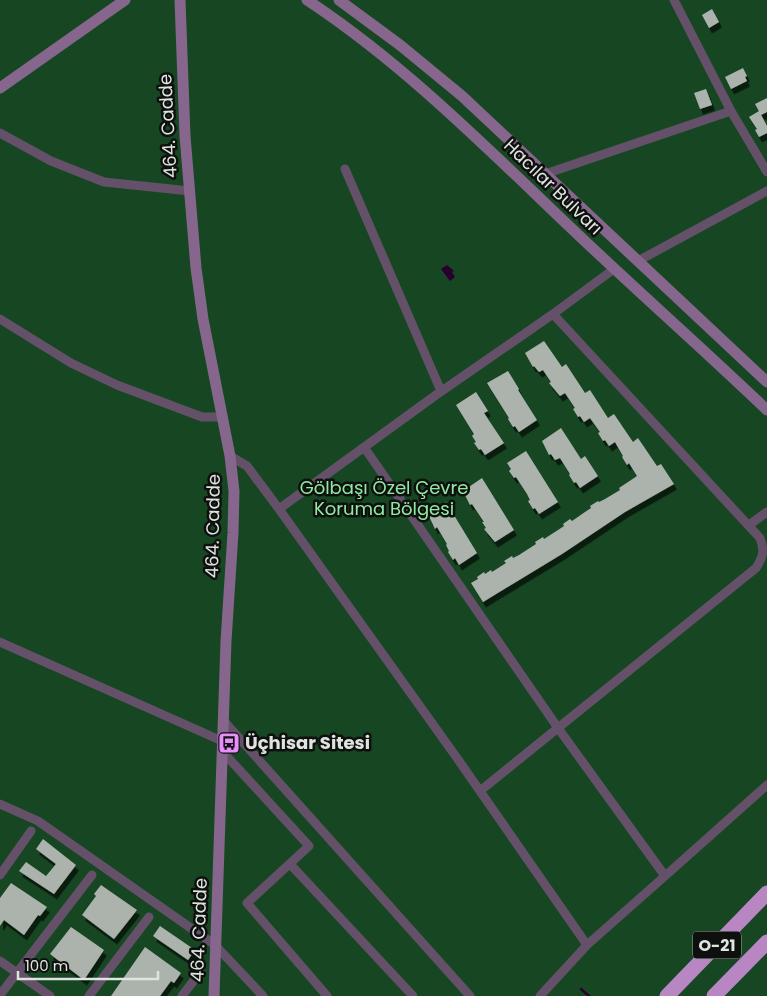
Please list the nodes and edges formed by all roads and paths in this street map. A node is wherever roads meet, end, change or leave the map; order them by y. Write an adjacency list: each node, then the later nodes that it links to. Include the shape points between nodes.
1 (125, 0): 6 (main road)
2 (180, 0): 12 (main road, 464. Cadde)
3 (307, 0): 15 (main road, Hacılar Bulvarı, via 443,108)
4 (339, 0): 11 (main road, Hacılar Bulvarı, via 434,72)
5 (674, 0): 7 (street)
6 (0, 88)
7 (731, 111): 10 (street); 11 (street)
8 (0, 133): 12 (street, via 51,161 104,182)
9 (345, 169): 19 (street)
10 (767, 172)
11 (545, 174): 14 (main road, Hacılar Bulvarı)
12 (190, 191): 21 (main road, 464. Cadde, via 202,319)
13 (767, 191): 14 (street)
14 (638, 262): 18 (main road, Hacılar Bulvarı)
15 (614, 269): 16 (street); 20 (main road, Hacılar Bulvarı)
16 (553, 314): 19 (street); 26 (street)
17 (0, 319): 21 (street, via 71,363 116,385 202,417)
18 (766, 379)
19 (441, 391): 22 (street)
20 (767, 410)
21 (221, 417): 23 (main road, 464. Cadde)
22 (364, 448): 24 (street); 29 (street)
23 (230, 456): 24 (street, via 247,466); 28 (main road, 464. Cadde, via 234,509)
24 (279, 509): 32 (street)
25 (767, 512): 26 (street)
26 (749, 526): 29 (street, via 764,547 763,558 756,568)
27 (0, 642): 30 (street)
28 (223, 720): 30 (main road, 464. Cadde); 55 (street)
29 (558, 728): 32 (street); 38 (street)
30 (222, 746): 35 (street, via 309,846); 42 (main road, 464. Cadde)
31 (767, 785): 38 (street)
32 (480, 790): 43 (street)
33 (0, 804): 42 (street, via 38,821)
34 (31, 831): 36 (street)
35 (290, 864): 53 (street, via 247,903); 54 (street)
36 (0, 875)
37 (92, 875): 46 (street)
38 (665, 876): 43 (street)
39 (767, 893): 57 (highway, O-21)
40 (149, 918): 49 (street)
41 (767, 942): 58 (highway, O-21)
42 (215, 945): 51 (main road, 464. Cadde); 52 (street)
43 (587, 945): 56 (street)
44 (0, 961): 46 (street)
45 (201, 971): 50 (street)
46 (18, 972): 47 (street); 48 (street)
47 (0, 995)
48 (50, 996)
49 (89, 996)
50 (182, 996)
51 (214, 996)
52 (263, 996)
53 (327, 996)
54 (413, 996)
55 (470, 996)
56 (540, 996)
57 (667, 996)
58 (714, 996)

